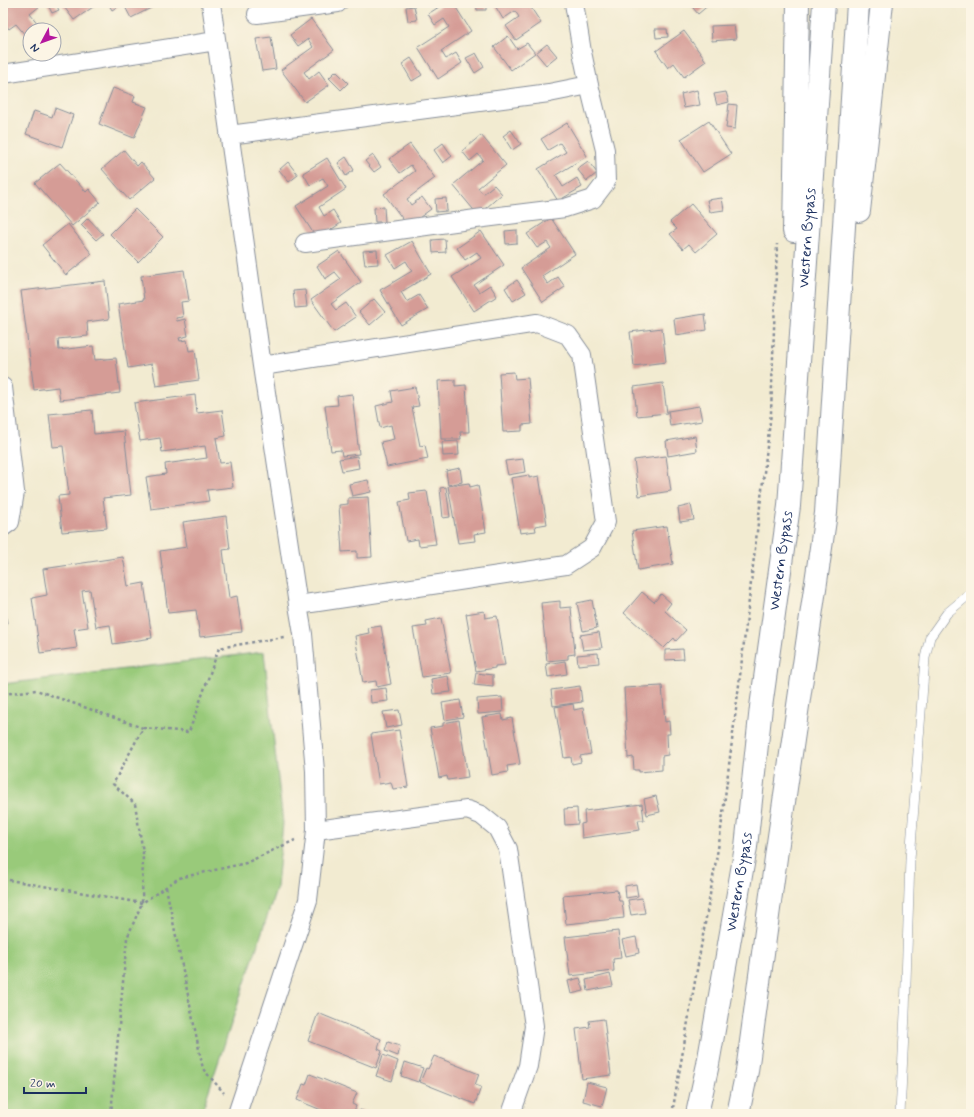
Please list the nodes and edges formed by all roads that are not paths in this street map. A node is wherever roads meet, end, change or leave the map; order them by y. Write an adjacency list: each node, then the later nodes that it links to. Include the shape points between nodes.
1 (211, 3): 9 (street)
2 (338, 3): 8 (street)
3 (574, 3): 11 (street)
4 (798, 3): 16 (highway)
5 (824, 3): 16 (highway, Western Bypass)
6 (858, 3): 17 (highway)
7 (882, 3): 17 (highway)
8 (257, 14)
9 (216, 41): 10 (street); 12 (street)
10 (3, 74)
11 (589, 85): 12 (street, via 549,93); 13 (street, via 605,150 606,182 592,199 566,208)
12 (229, 135): 14 (street)
13 (305, 243)
14 (262, 366): 20 (street); 20 (street, via 537,323 568,335 582,355 606,522 592,548 566,564)
15 (3, 387): 18 (street, via 14,492 10,522)
16 (789, 506): 24 (highway, Western Bypass, via 761,707 746,847)
17 (826, 513): 25 (highway, via 747,1071)
18 (3, 527)
19 (971, 593): 26 (lane, via 947,614 930,637 925,658 910,860)
20 (298, 605): 21 (street, via 303,634 315,771)
21 (316, 830): 22 (street, via 308,900); 23 (street, via 467,810 481,815 496,828 508,849 534,1026 528,1066)
22 (238, 1112)
23 (511, 1114)
24 (697, 1114)
25 (738, 1114)
26 (900, 1114)

